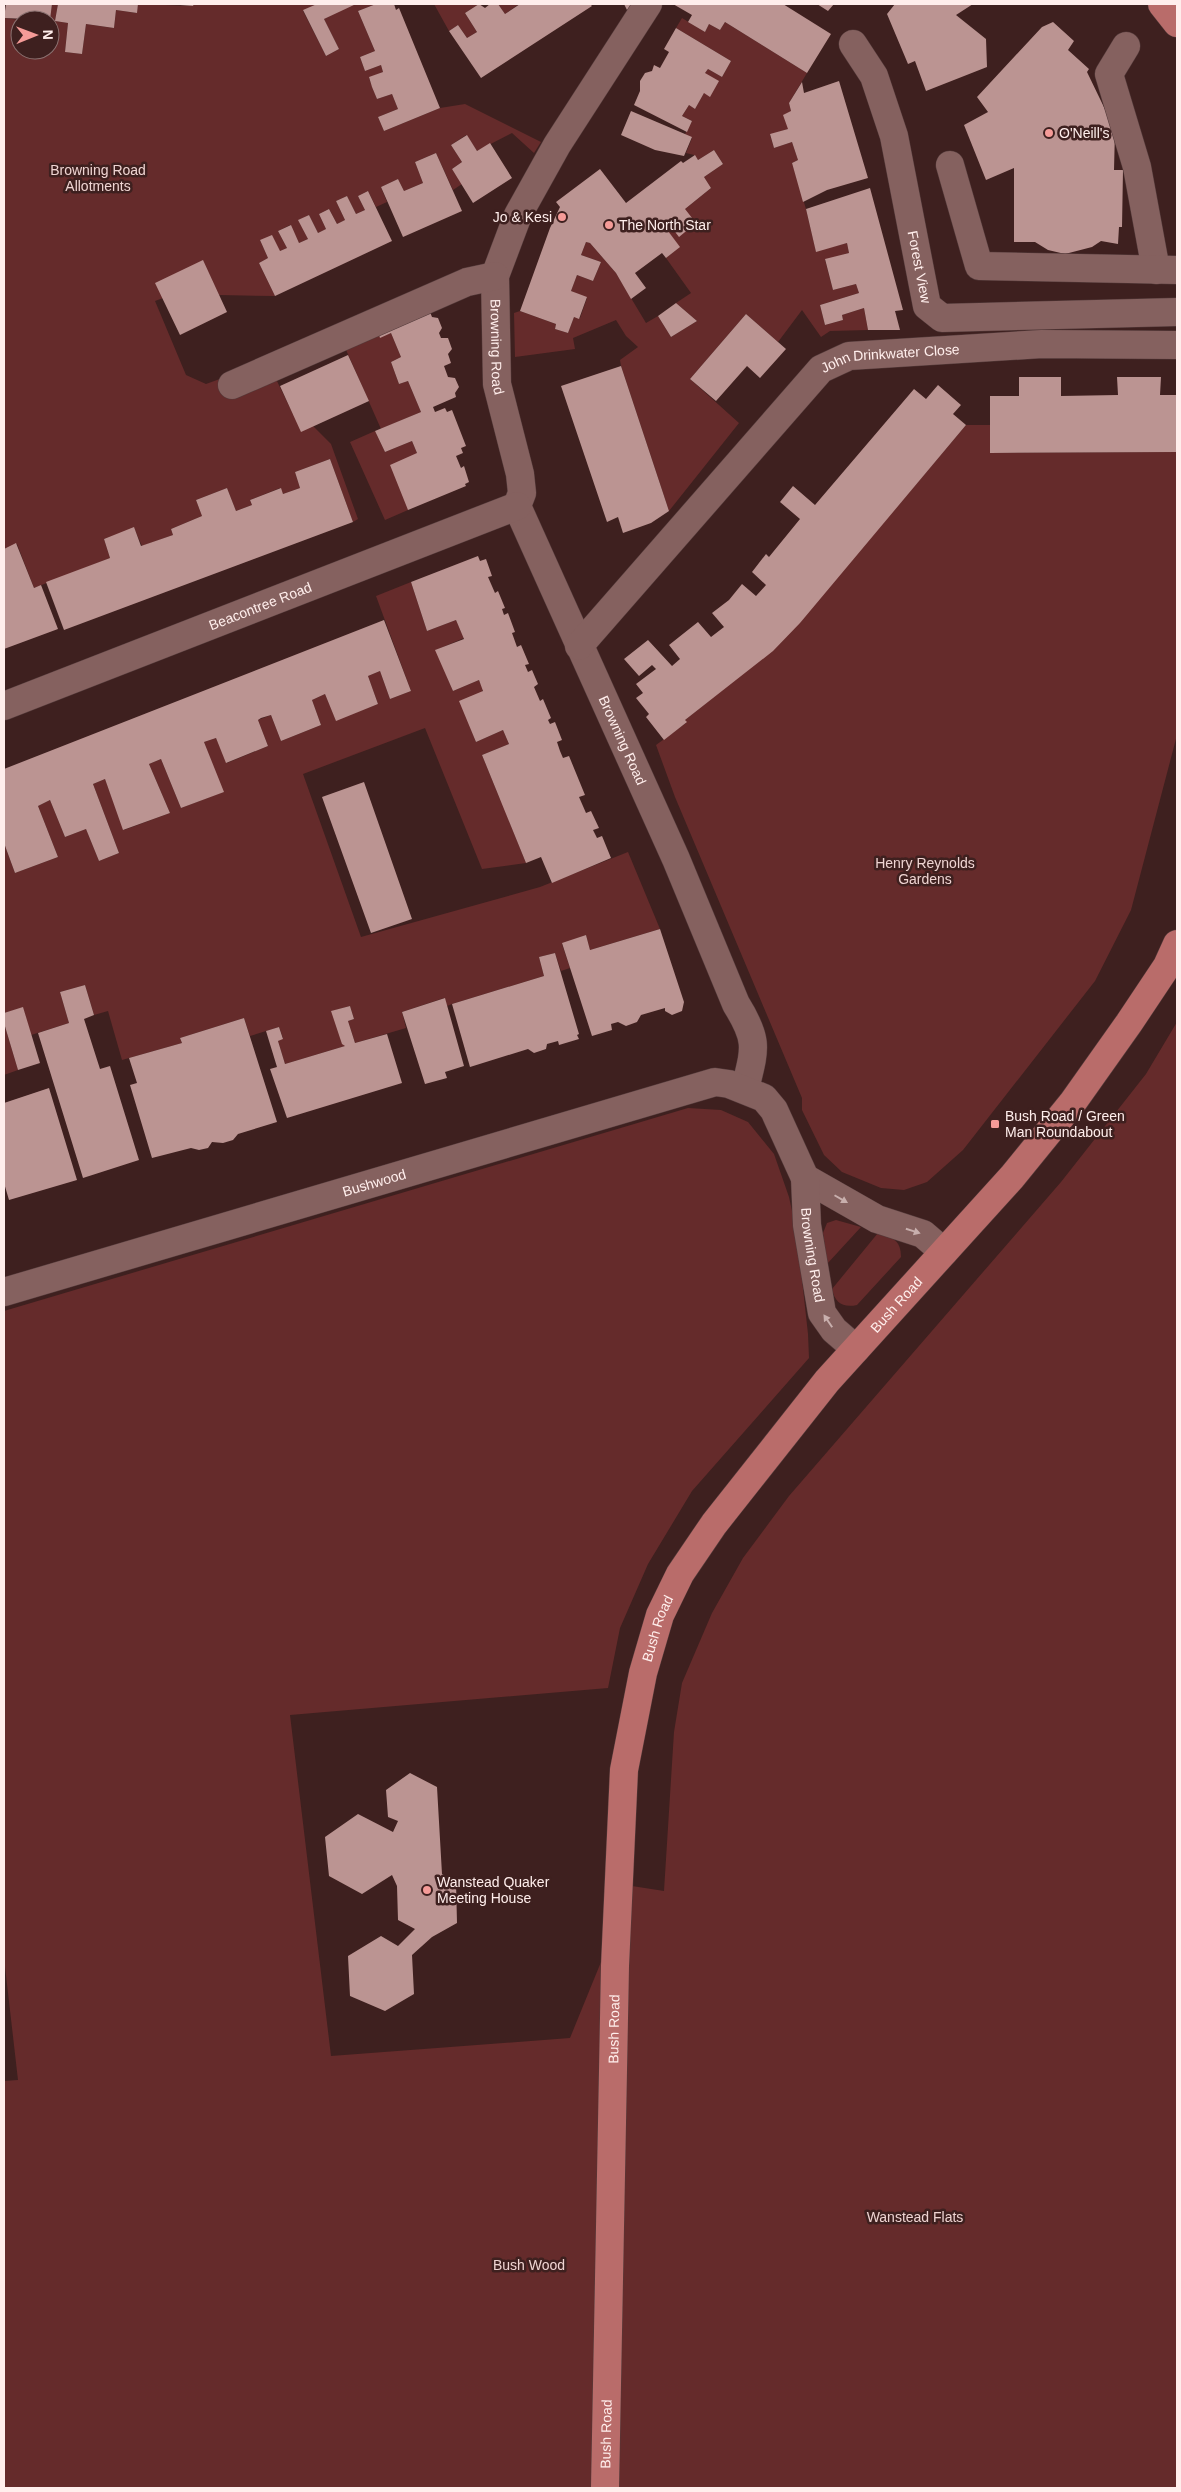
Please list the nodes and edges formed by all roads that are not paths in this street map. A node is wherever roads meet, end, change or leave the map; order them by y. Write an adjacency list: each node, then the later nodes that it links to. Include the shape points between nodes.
1 (648, 4): 8 (street, Browning Road, via 557,145 518,215)
2 (1162, 4): 3 (main road)
3 (1177, 23)
4 (853, 44): 9 (street, Forest View, via 874,76 894,136 927,306 942,318)
5 (1126, 46): 7 (street, via 1109,74)
6 (950, 165): 7 (street, via 979,266)
7 (1166, 270)
8 (495, 276): 11 (street, Browning Road, via 466,282); 12 (street, Browning Road, via 497,384 520,474 522,493)
9 (1177, 312)
10 (1177, 344): 13 (street, John Drinkwater Close, via 1042,344 849,356 821,369)
11 (232, 385)
12 (517, 506): 13 (street, Browning Road); 14 (street, Beacontree Road)
13 (579, 646): 16 (street, Browning Road, via 676,859 736,1004 750,1026 755,1049)
14 (4, 706)
15 (1177, 944): 18 (main road, Bush Road, via 1135,1015 1073,1102 1012,1177)
16 (745, 1089): 17 (street, Browning Road, via 764,1098 774,1110); 19 (street, Bushwood, via 715,1082)
17 (805, 1178): 18 (street, Browning Road, one-way to 18, via 877,1219 922,1234); 20 (street, Browning Road, one-way to 17, via 834,1330 822,1312 807,1225)
18 (944, 1252): 20 (main road, Bush Road)
19 (4, 1292)
20 (856, 1349): 21 (main road, Bush Road, via 714,1524 680,1574 660,1615 643,1672 624,1770 614,1966)
21 (604, 2488)

